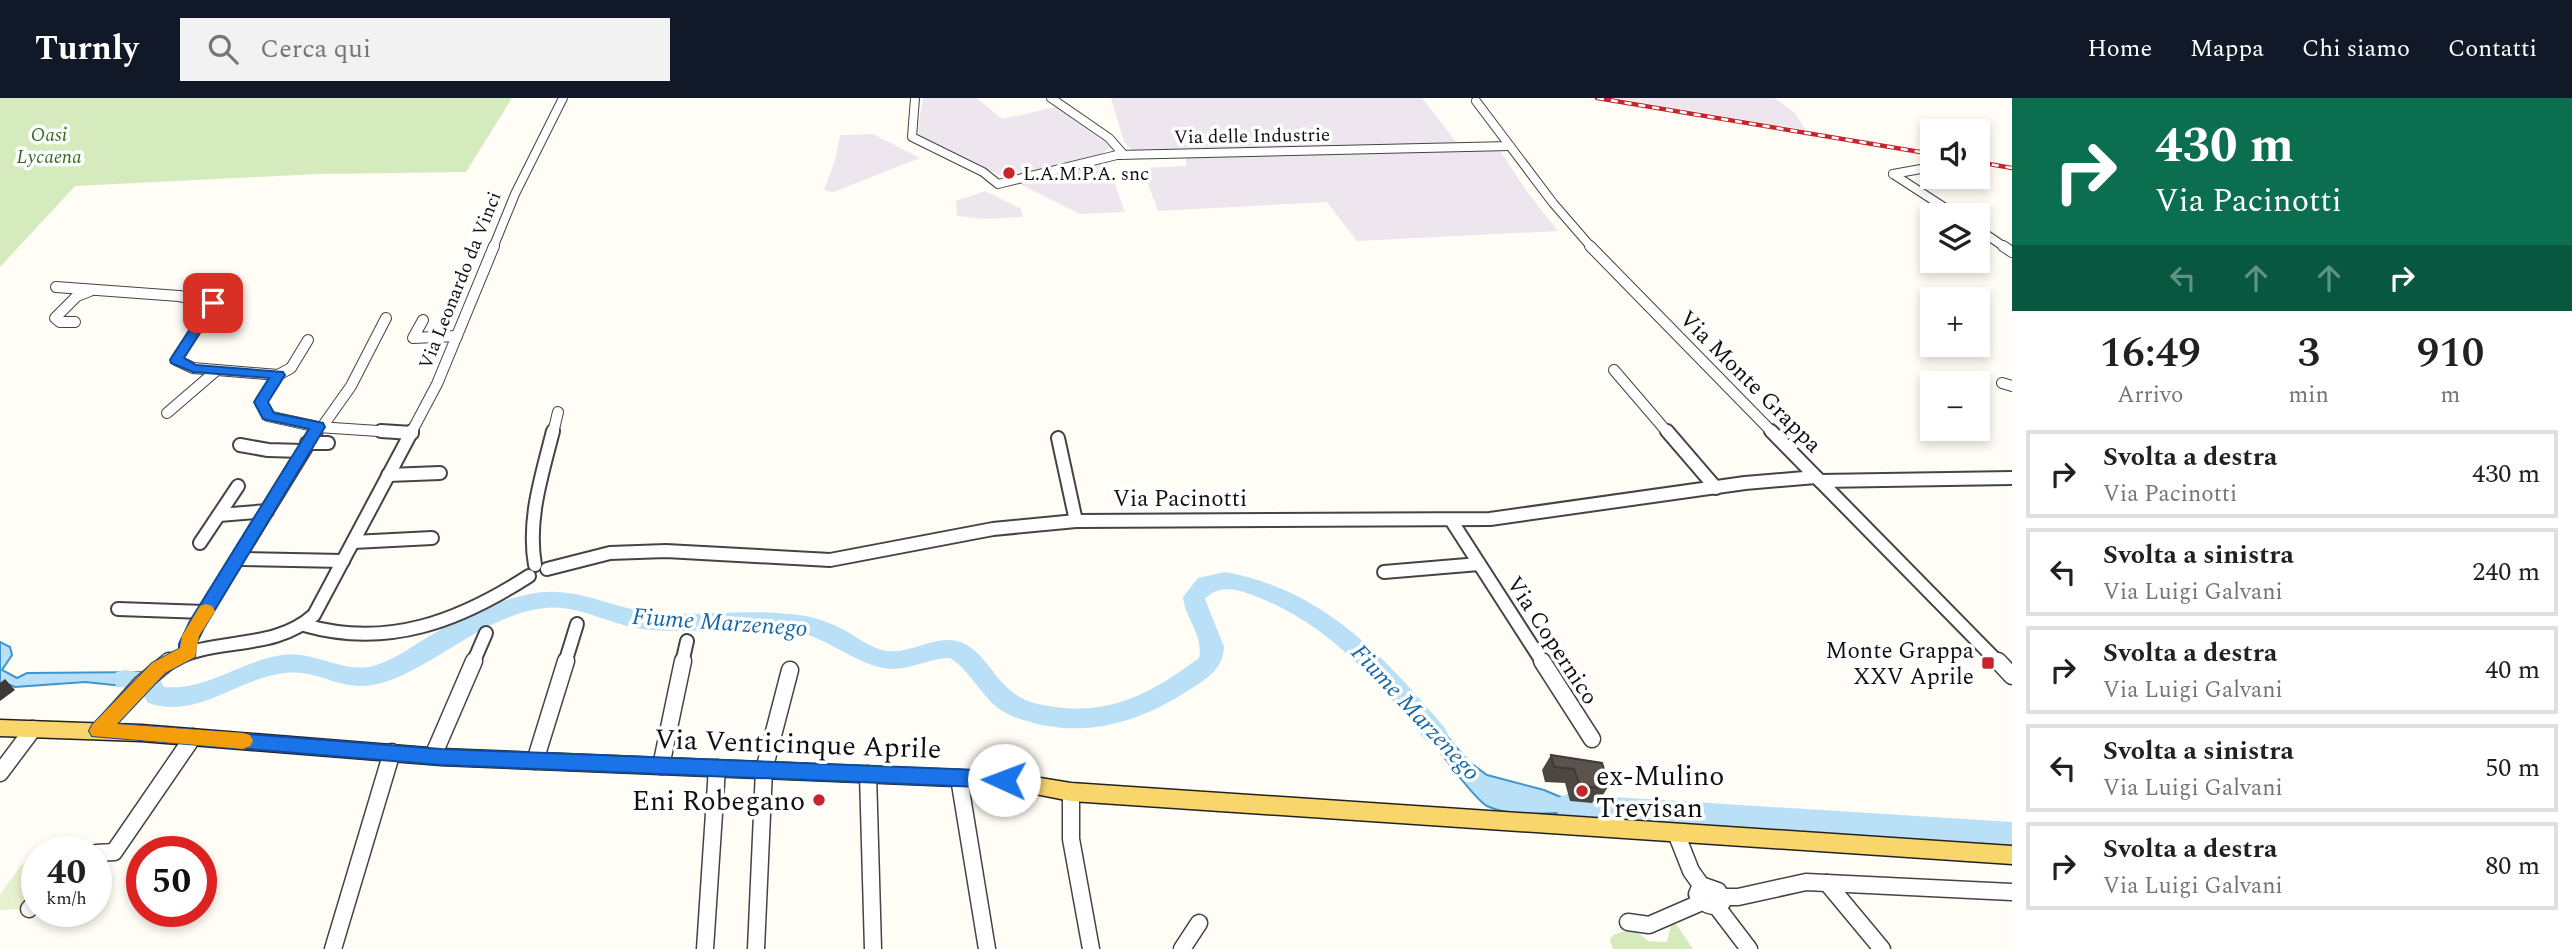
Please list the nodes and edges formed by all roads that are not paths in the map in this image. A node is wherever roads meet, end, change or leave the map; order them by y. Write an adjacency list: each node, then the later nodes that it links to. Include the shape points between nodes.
1 (564, 98): 17 (street, Via Leonardo da Vinci, via 533,155)
2 (915, 98): 8 (street, via 912,137)
3 (1051, 98): 6 (street, via 1109,138)
4 (1476, 101): 5 (street, Via Monte Grappa)
5 (1510, 146): 6 (street, Via delle Industrie); 33 (street, Via Monte Grappa, via 1599,256)
6 (1124, 155): 8 (street, Via delle Industrie)
7 (1920, 169): 9 (street, via 1893,174)
8 (998, 184)
9 (1938, 203)
10 (1990, 237): 11 (street)
11 (2012, 252)
12 (55, 287): 13 (street)
13 (94, 290): 16 (street, via 77,296 55,318); 19 (street, via 213,303 176,360 193,368)
14 (386, 318): 24 (street, via 351,386)
15 (423, 320): 17 (street, via 413,338)
16 (75, 322)
17 (457, 336): 25 (street, Via Leonardo da Vinci)
18 (309, 340): 21 (street, via 291,368)
19 (217, 370): 21 (street); 23 (street)
20 (1614, 370): 35 (street)
21 (278, 375): 24 (street, via 261,402 268,416)
22 (558, 412): 46 (street, via 533,527 531,547)
23 (167, 413)
24 (320, 427): 25 (street); 29 (street)
25 (412, 433): 31 (street, Via Leonardo da Vinci)
26 (1058, 438): 39 (street)
27 (328, 443): 29 (street)
28 (240, 445): 29 (street, via 268,450)
29 (305, 447): 36 (street)
30 (440, 473): 31 (street)
31 (388, 475): 41 (street, Via Leonardo da Vinci)
32 (2012, 478): 33 (street, Via Pacinotti)
33 (1818, 479): 35 (street, Via Pacinotti); 56 (street, Via Monte Grappa)
34 (238, 486): 37 (street)
35 (1716, 488): 38 (street, Via Pacinotti, via 1517,516)
36 (267, 511): 37 (street); 43 (street)
37 (219, 515): 42 (street)
38 (1451, 520): 39 (street, Via Pacinotti); 45 (street, Via Copernico)
39 (1076, 521): 46 (street, Via Pacinotti, via 993,529 830,560 666,551 610,553)
40 (432, 538): 41 (street)
41 (353, 541): 44 (street, Via Leonardo da Vinci)
42 (201, 543)
43 (239, 559): 44 (street); 49 (street)
44 (342, 561): 51 (street, Via Leonardo da Vinci)
45 (1479, 564): 47 (street, Via Copernico); 61 (street, Via Copernico)
46 (537, 570): 51 (street, Via Pacinotti, via 474,605 411,631 321,630)
47 (1384, 572)
48 (118, 609): 49 (street)
49 (205, 612): 54 (street)
50 (577, 624): 64 (street)
51 (304, 625): 54 (street, Via Pacinotti, via 265,639)
52 (486, 633): 63 (street)
53 (687, 641): 65 (street)
54 (188, 652): 59 (street, Via Pacinotti, via 158,668)
55 (790, 670): 67 (street)
56 (2012, 676)
57 (0, 727): 58 (main road, Via Venticinque Aprile)
58 (33, 729): 59 (main road, Via Venticinque Aprile); 68 (street)
59 (99, 731): 60 (main road, Via Venticinque Aprile)
60 (193, 737): 62 (main road, Via Venticinque Aprile); 73 (street)
61 (1592, 739)
62 (392, 752): 63 (main road, Via Venticinque Aprile); 80 (street)
63 (433, 756): 64 (main road, Via Venticinque Aprile)
64 (535, 761): 65 (main road, Via Venticinque Aprile)
65 (661, 766): 66 (main road, Via Venticinque Aprile)
66 (716, 768): 67 (main road, Via Venticinque Aprile); 81 (street)
67 (764, 770): 69 (main road, Via Venticinque Aprile); 82 (street)
68 (0, 773)
69 (869, 774): 70 (main road, Via Venticinque Aprile); 83 (street)
70 (959, 778): 71 (main road, Via Venticinque Aprile, via 1004,780); 84 (street)
71 (1071, 793): 72 (main road, Via Venticinque Aprile); 85 (street, via 1071,839)
72 (1676, 833): 74 (main road, Via Venticinque Aprile); 77 (street, via 1691,872)
73 (112, 852)
74 (2012, 855)
75 (1827, 883): 76 (street); 77 (street, via 1806,882); 88 (street)
76 (2012, 892)
77 (1711, 898): 78 (street, via 1658,917 1649,925); 87 (street)
78 (1628, 922)
79 (1199, 923): 86 (street)
80 (333, 949)
81 (705, 949)
82 (757, 949)
83 (873, 949)
84 (987, 949)
85 (1091, 949)
86 (1182, 949)
87 (1749, 949)
88 (1882, 949)

